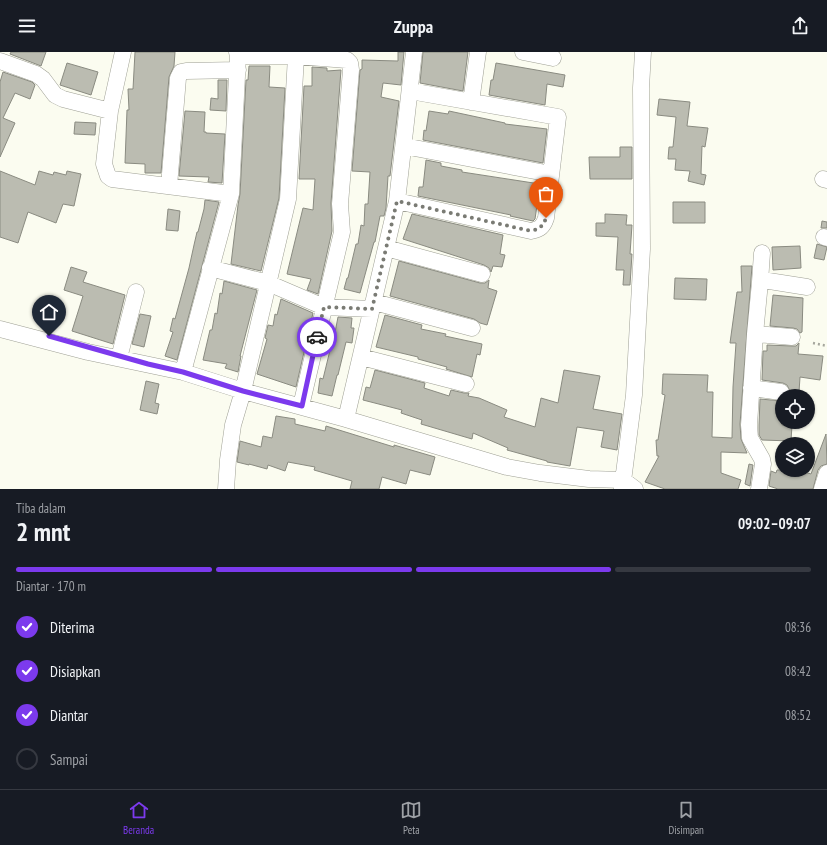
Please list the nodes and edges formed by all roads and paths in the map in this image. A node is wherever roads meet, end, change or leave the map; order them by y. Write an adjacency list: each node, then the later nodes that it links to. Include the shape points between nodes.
1 (123, 52): 12 (street)
2 (414, 52): 10 (street)
3 (478, 52): 11 (street)
4 (524, 52): 7 (street)
5 (643, 52): 45 (street, via 642,249)
6 (296, 56): 8 (street); 23 (street, via 288,199); 26 (street, via 347,60 350,63 340,204 342,232)
7 (553, 58)
8 (238, 59): 15 (street, via 181,72 178,78); 16 (street)
9 (0, 61): 12 (street, via 36,74 63,99)
10 (410, 90): 11 (street); 13 (street)
11 (472, 102): 14 (street, via 558,117)
12 (110, 111): 15 (street, via 104,164 108,176 112,179)
13 (404, 146): 14 (street); 17 (street)
14 (551, 174): 17 (street, via 546,218 540,229 531,231)
15 (169, 186): 16 (street)
16 (231, 194): 20 (street)
17 (397, 201): 18 (street)
18 (386, 248): 21 (street); 27 (street)
19 (762, 253): 22 (street)
20 (210, 268): 23 (street); 37 (street)
21 (478, 275)
22 (760, 282): 24 (street, via 762,280); 31 (street)
23 (268, 283): 26 (street); 40 (street)
24 (807, 287)
25 (136, 292): 36 (street)
26 (325, 302): 27 (street); 42 (street)
27 (373, 305): 30 (street); 35 (street)
28 (0, 323): 37 (street)
29 (0, 329): 36 (street)
30 (468, 329)
31 (755, 334): 32 (street); 39 (street)
32 (792, 337)
33 (813, 343): 34 (path)
34 (827, 346)
35 (361, 357): 38 (street); 43 (street)
36 (118, 358): 37 (street)
37 (183, 372): 40 (street)
38 (463, 386)
39 (751, 388): 41 (street); 46 (street, via 750,438 762,459)
40 (243, 391): 42 (street); 47 (street, via 232,432)
41 (775, 391)
42 (302, 406): 43 (street)
43 (346, 419): 45 (street, via 508,467)
44 (827, 473): 48 (street)
45 (627, 486)
46 (762, 488)
47 (226, 489)
48 (822, 489)

